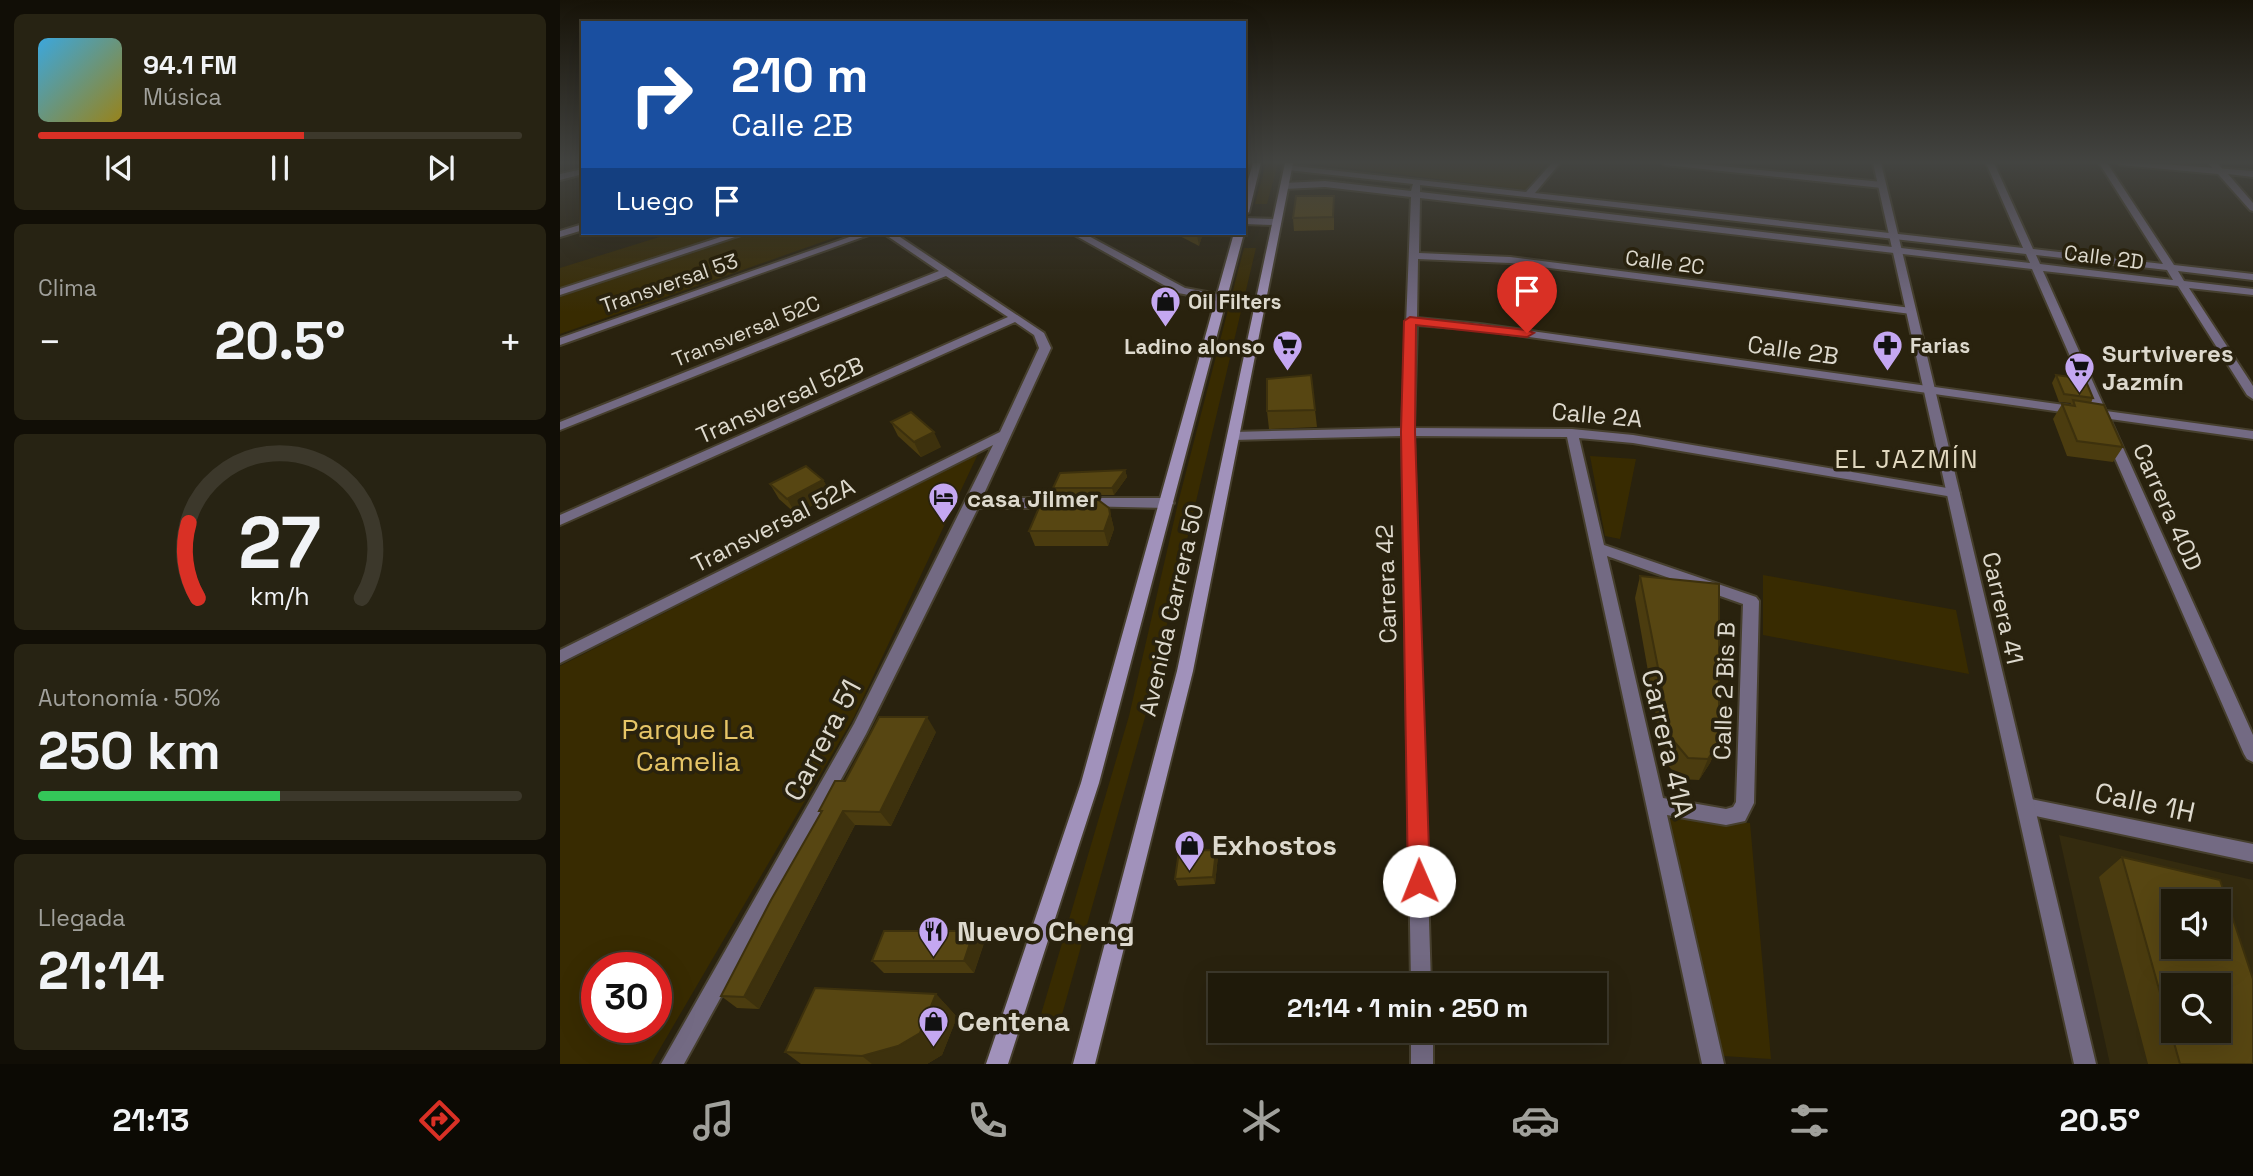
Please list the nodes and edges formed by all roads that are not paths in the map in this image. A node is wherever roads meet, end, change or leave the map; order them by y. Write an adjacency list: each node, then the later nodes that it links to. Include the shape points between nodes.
1 (1278, 213): 9 (main road, Avenida Carrera 50)
2 (1415, 213): 19 (street, Carrera 42)
3 (1631, 213): 17 (street, Calle 2D)
4 (1668, 213): 17 (street, Calle 2D)
5 (1888, 213): 17 (street, Carrera 41)
6 (2012, 213): 18 (street, Carrera 40D)
7 (2135, 213): 21 (street)
8 (1246, 221): 9 (street)
9 (1276, 222): 40 (main road, Avenida Carrera 50)
10 (581, 228): 11 (street)
11 (560, 234)
12 (736, 235): 25 (street, Transversal 53)
13 (863, 235): 31 (street, Transversal 53)
14 (891, 235): 22 (street)
15 (1080, 235): 27 (street, via 1182,291)
16 (1239, 235): 27 (main road, Avenida Carrera 50)
17 (1895, 243): 18 (street, Calle 2D); 20 (street, Calle 2D); 28 (street, Carrera 41)
18 (2029, 252): 20 (street, Carrera 40D); 21 (street, Calle 2D)
19 (1413, 256): 28 (street, Calle 2C, via 1510,260); 30 (street, Carrera 42)
20 (2036, 266): 24 (street, Calle 2D); 34 (street, Carrera 40D)
21 (2171, 268): 23 (street, Calle 2D); 24 (street)
22 (946, 272): 29 (street, Carrera 51); 35 (street, Transversal 52C)
23 (2253, 278)
24 (2181, 283): 26 (street, Calle 2D); 33 (street)
25 (560, 292)
26 (2253, 292)
27 (1223, 298): 43 (main road, Avenida Carrera 50)
28 (1911, 312): 32 (street, Carrera 41)
29 (1016, 318): 38 (street, Carrera 51, via 1039,333 1045,348); 44 (street, Transversal 52B)
30 (1410, 321): 32 (street, Calle 2B); 36 (street, Carrera 42)
31 (560, 342)
32 (1930, 390): 34 (street, Calle 2B); 41 (street, Carrera 41)
33 (2253, 395)
34 (2102, 414): 39 (street, Calle 2B); 47 (street, Carrera 40D)
35 (560, 426)
36 (1408, 432): 37 (street, Calle 2A); 40 (street, Calle 2A); 51 (street, Carrera 42)
37 (1572, 433): 41 (street, Calle 2A, via 1633,439); 45 (street, Carrera 41A)
38 (1006, 434): 42 (street, Carrera 51); 46 (street, Transversal 52A)
39 (2253, 435)
40 (1233, 436): 55 (main road, Avenida Carrera 50, via 1185,671)
41 (1953, 493): 49 (street, Carrera 41)
42 (973, 503): 43 (street); 53 (street, Carrera 51, via 860,729)
43 (1167, 503): 54 (main road, Avenida Carrera 50, via 1090,783)
44 (560, 520)
45 (1598, 548): 48 (street, Carrera 41A); 48 (street, Calle 2 Bis B, via 1751,601 1745,803 1739,815 1726,817)
46 (560, 657)
47 (2253, 754)
48 (1655, 805): 57 (street, Carrera 41A)
49 (2026, 806): 50 (street, Calle 1H); 58 (street, Carrera 41)
50 (2253, 853)
51 (1421, 973)
52 (1422, 1043): 56 (street)
53 (672, 1064)
54 (997, 1064)
55 (1084, 1064)
56 (1422, 1064)
57 (1713, 1064)
58 (2085, 1064)

